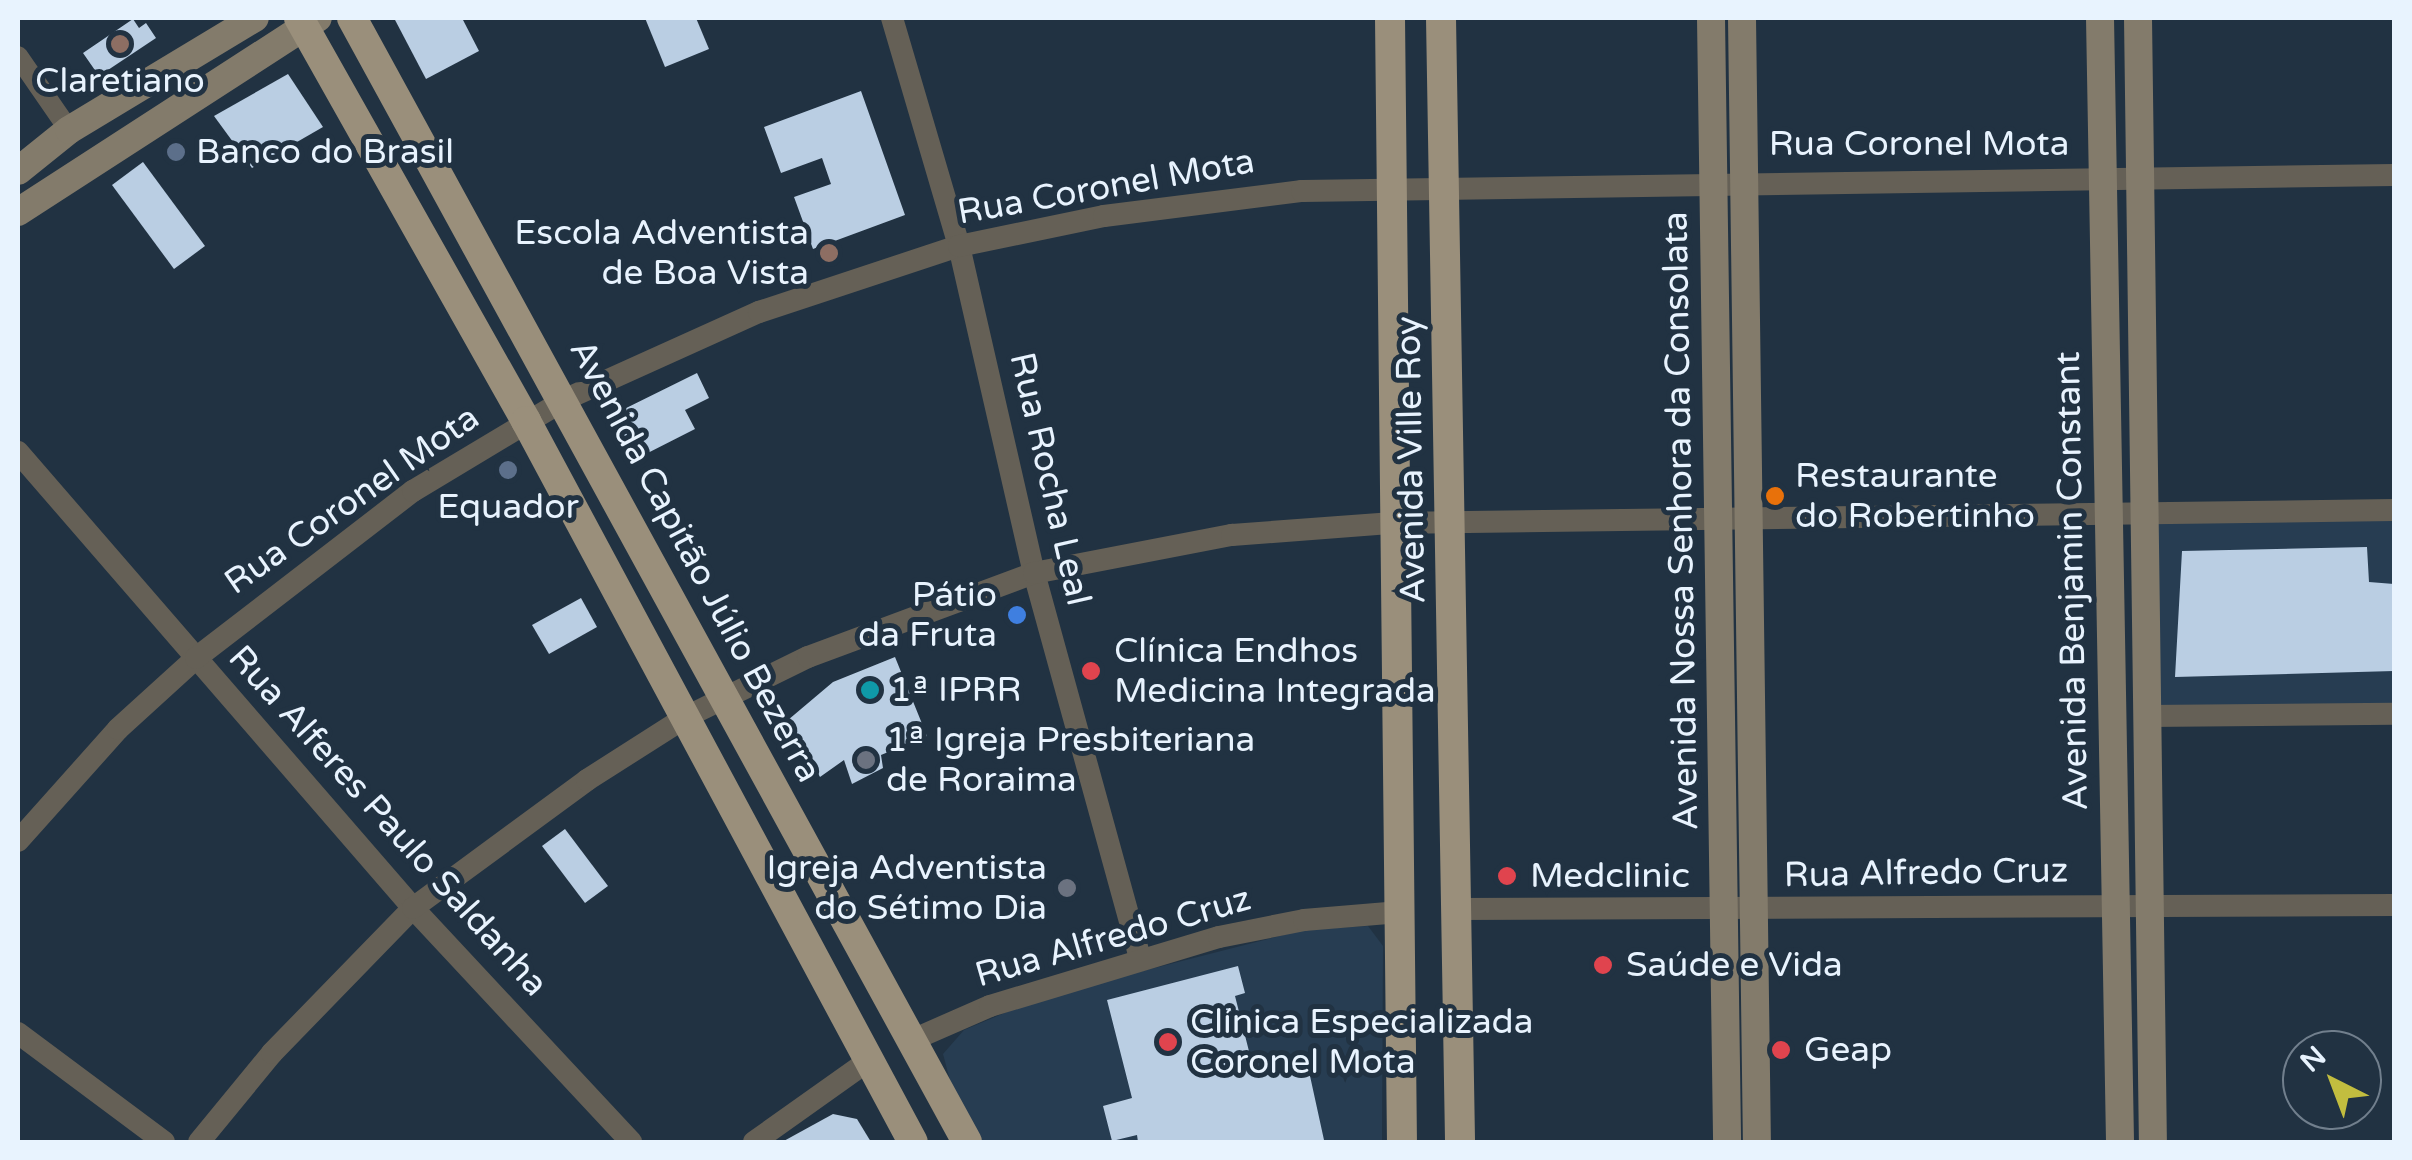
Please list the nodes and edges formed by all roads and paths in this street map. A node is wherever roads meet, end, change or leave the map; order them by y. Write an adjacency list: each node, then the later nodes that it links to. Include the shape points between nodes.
1 (254, 18): 12 (main road)
2 (352, 18): 23 (main road, Avenida Capitão Júlio Bezerra)
3 (892, 18): 22 (street, Rua Rocha Leal)
4 (1390, 18): 19 (main road, Avenida Ville Roy)
5 (1441, 18): 20 (main road, Avenida Ville Roy)
6 (1711, 18): 18 (main road, Avenida Nossa Senhora da Consolata)
7 (1742, 18): 17 (main road, Avenida Nossa Senhora da Consolata)
8 (2100, 18): 15 (main road, Avenida Benjamin Constant)
9 (2138, 18): 16 (main road, Avenida Benjamin Constant)
10 (307, 21): 21 (main road); 24 (main road)
11 (18, 56): 12 (street)
12 (69, 130): 13 (main road)
13 (18, 171)
14 (2394, 174): 16 (street, Rua Coronel Mota)
15 (2101, 178): 16 (street, Rua Coronel Mota); 17 (street, Rua Coronel Mota); 27 (main road, Avenida Benjamin Constant)
16 (2141, 178): 28 (main road, Avenida Benjamin Constant)
17 (1744, 180): 18 (street, Rua Coronel Mota); 29 (main road, Avenida Nossa Senhora da Consolata)
18 (1713, 181): 20 (street, Rua Coronel Mota); 30 (main road, Avenida Nossa Senhora da Consolata)
19 (1393, 187): 20 (street, Rua Coronel Mota); 22 (street, Rua Coronel Mota, via 1198,201); 31 (main road, Avenida Ville Roy)
20 (1442, 188): 32 (main road, Avenida Ville Roy)
21 (18, 212)
22 (959, 246): 23 (street, Rua Coronel Mota, via 759,312); 33 (street, Rua Rocha Leal)
23 (566, 400): 24 (street, Rua Coronel Mota); 35 (main road, Avenida Capitão Júlio Bezerra)
24 (526, 420): 34 (street, Rua Coronel Mota, via 412,491); 38 (main road)
25 (18, 452): 34 (street, Rua Alferes Paulo Saldanha)
26 (2394, 510): 28 (street)
27 (2107, 512): 28 (street); 29 (street); 41 (main road, Avenida Benjamin Constant)
28 (2146, 513): 37 (main road, Avenida Benjamin Constant)
29 (1746, 518): 30 (street); 45 (main road, Avenida Nossa Senhora da Consolata)
30 (1715, 520): 32 (street); 45 (main road, Avenida Nossa Senhora da Consolata)
31 (1390, 523): 32 (street); 33 (street, via 1232,535); 46 (main road, Avenida Ville Roy)
32 (1447, 524): 44 (main road, Avenida Ville Roy)
33 (1034, 573): 35 (street, via 864,634); 47 (street, Rua Rocha Leal)
34 (196, 658): 39 (street, Rua Coronel Mota, via 118,728); 43 (street, Rua Alferes Paulo Saldanha)
35 (728, 696): 38 (street); 49 (main road, Avenida Capitão Júlio Bezerra)
36 (2394, 714): 37 (street)
37 (2148, 716): 40 (main road, Avenida Benjamin Constant)
38 (686, 717): 43 (street, via 587,780); 50 (main road)
39 (18, 841)
40 (2148, 904): 41 (street, Rua Alfredo Cruz); 42 (street, Rua Alfredo Cruz); 62 (main road, Avenida Benjamin Constant)
41 (2116, 905): 45 (street, Rua Alfredo Cruz); 61 (main road, Avenida Benjamin Constant)
42 (2394, 905)
43 (413, 908): 52 (street, via 272,1053); 53 (street, Rua Alferes Paulo Saldanha)
44 (1458, 910): 45 (street, Rua Alfredo Cruz); 58 (main road, Avenida Ville Roy)
45 (1739, 911): 59 (main road, Avenida Nossa Senhora da Consolata); 60 (main road, Avenida Nossa Senhora da Consolata)
46 (1400, 912): 47 (street, Rua Alfredo Cruz, via 1304,920); 57 (main road, Avenida Ville Roy)
47 (1140, 958): 49 (street, Rua Alfredo Cruz, via 990,1006)
48 (18, 1033): 51 (street)
49 (910, 1042): 56 (main road, Avenida Capitão Júlio Bezerra)
50 (868, 1061): 54 (street); 55 (main road)
51 (164, 1142)
52 (199, 1142)
53 (631, 1142)
54 (754, 1142)
55 (913, 1142)
56 (967, 1142)
57 (1402, 1142)
58 (1460, 1142)
59 (1727, 1142)
60 (1757, 1142)
61 (2120, 1142)
62 (2153, 1142)

